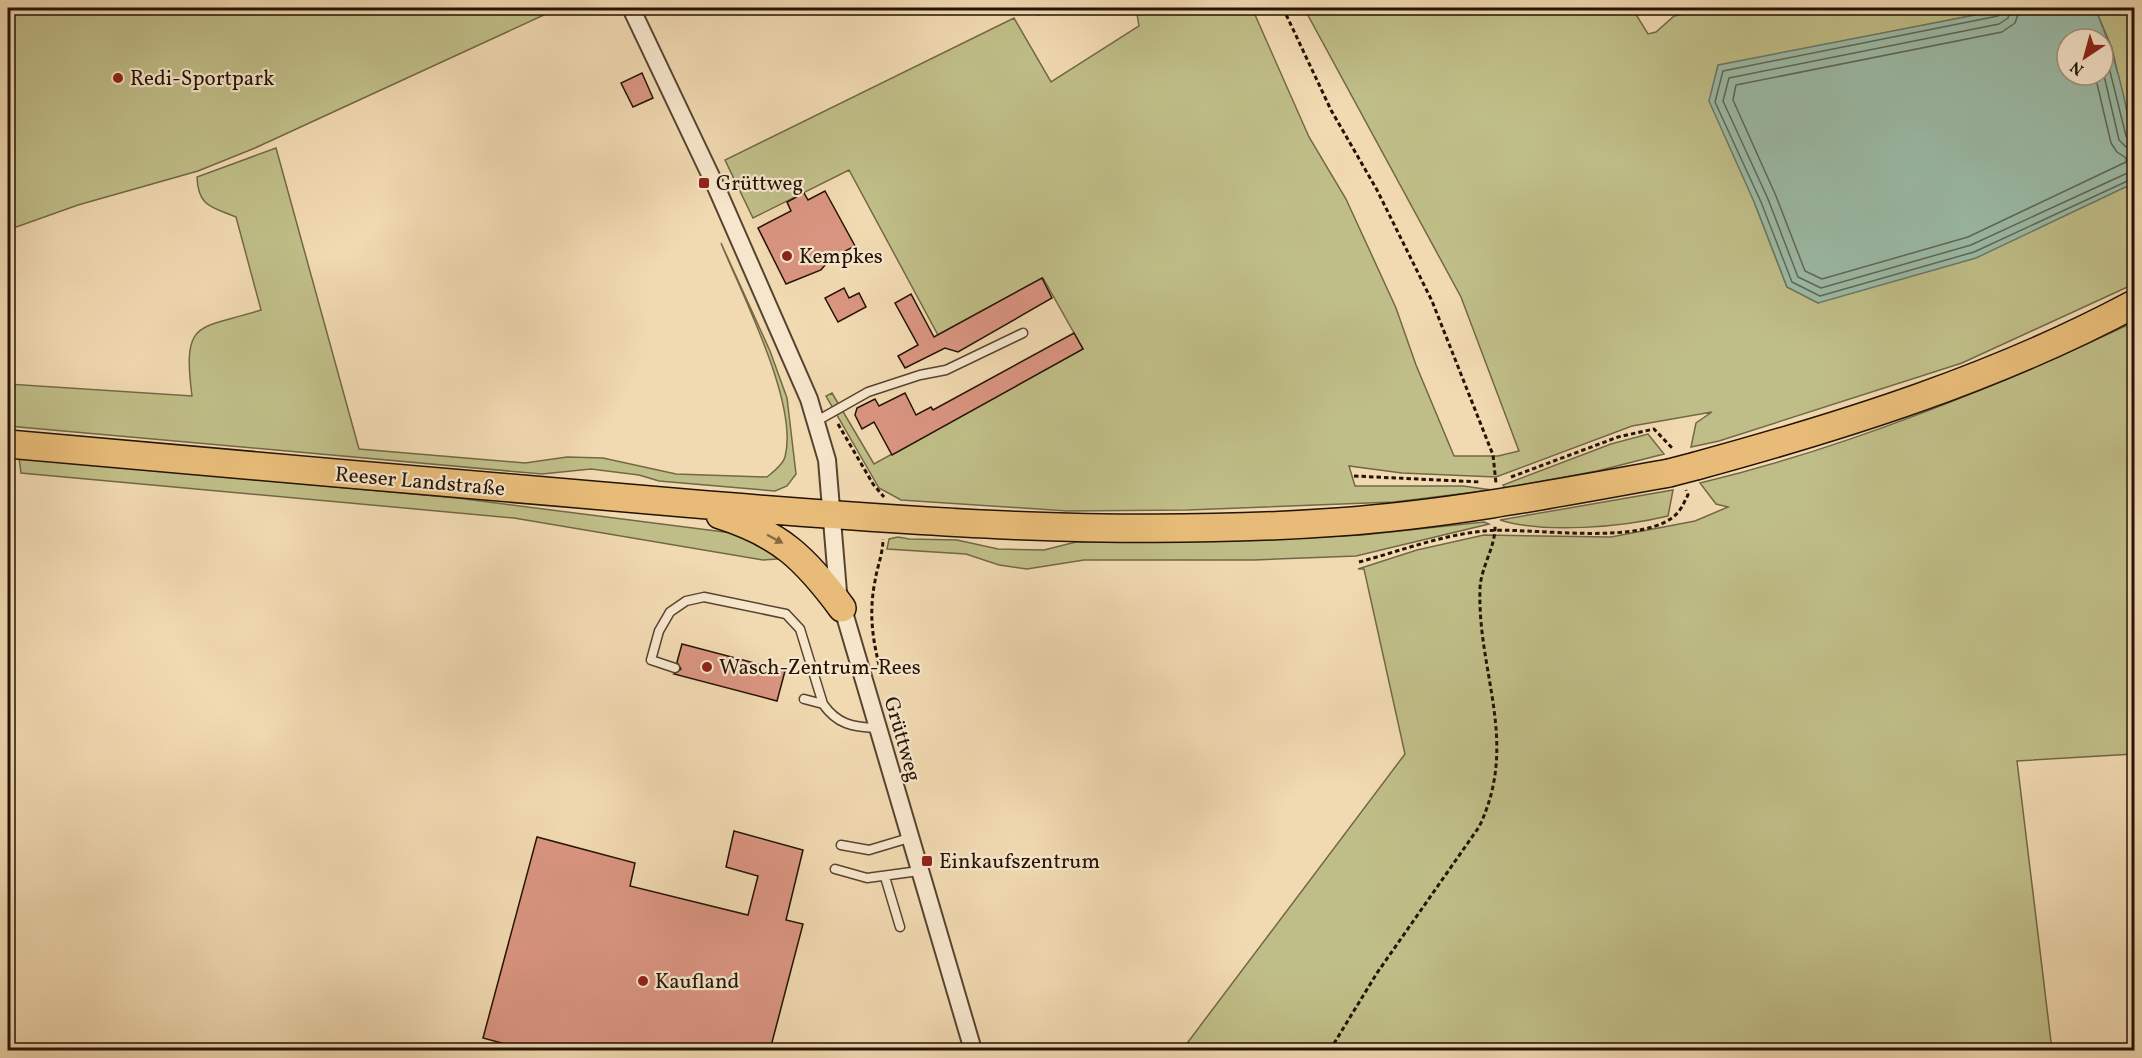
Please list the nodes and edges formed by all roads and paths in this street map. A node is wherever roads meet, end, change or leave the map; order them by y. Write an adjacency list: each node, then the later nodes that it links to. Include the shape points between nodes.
1 (631, 8): 4 (street, Grüttweg, via 720,195 809,399)
2 (2134, 304): 7 (main road, Reeser Landstraße, bridge, via 1996,369 1799,438 1669,473 1468,509 1266,526 1120,528)
3 (1023, 333): 4 (lane, via 946,370 868,392)
4 (815, 422): 7 (street, Grüttweg, via 827,460)
5 (8, 444): 6 (main road, Reeser Landstraße)
6 (681, 503): 7 (main road, Reeser Landstraße); 8 (main road, one-way to 8, via 741,522 782,542 806,562)
7 (832, 515): 8 (street, Grüttweg)
8 (842, 608): 12 (street, Grüttweg)
9 (675, 668): 11 (lane, via 651,660 670,612 686,601 704,597 786,614 800,629)
10 (804, 699): 11 (lane)
11 (823, 704): 12 (lane, via 845,725)
12 (876, 728): 13 (street, Grüttweg)
13 (909, 838): 14 (lane, via 869,850); 16 (street, Grüttweg)
14 (841, 845)
15 (835, 869): 17 (lane)
16 (920, 871): 17 (lane); 19 (street, Grüttweg)
17 (885, 878): 18 (lane)
18 (900, 927)
19 (973, 1050)

